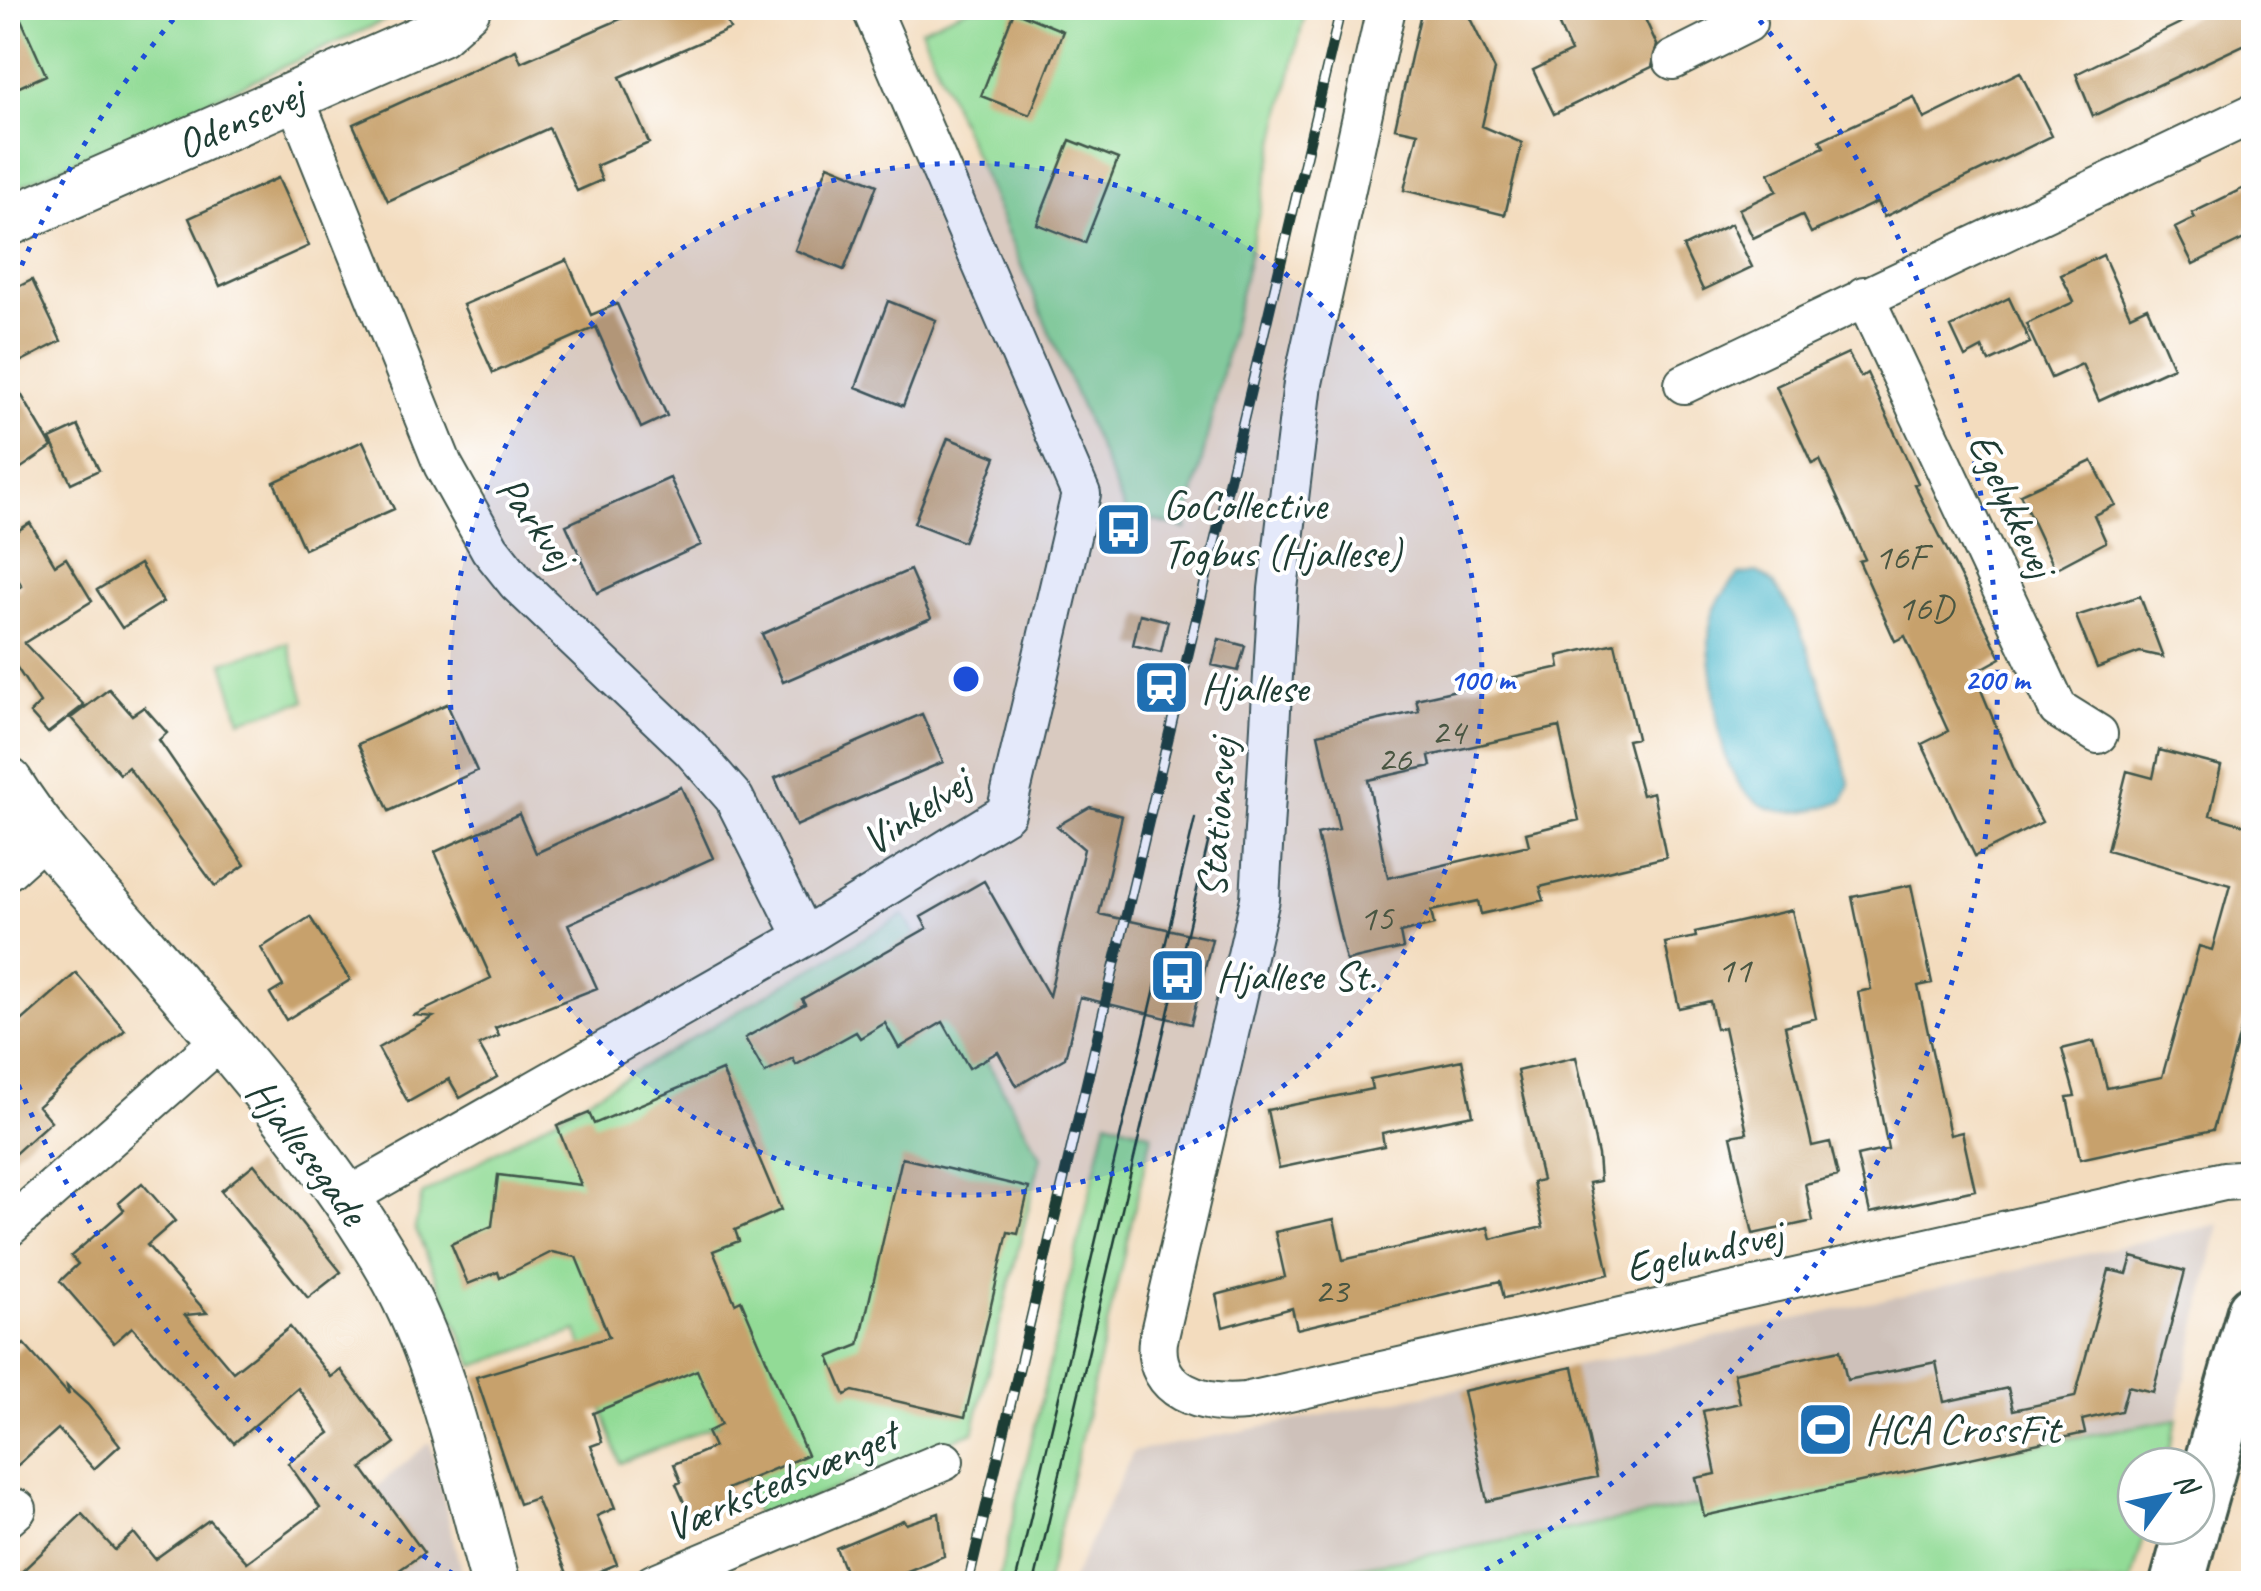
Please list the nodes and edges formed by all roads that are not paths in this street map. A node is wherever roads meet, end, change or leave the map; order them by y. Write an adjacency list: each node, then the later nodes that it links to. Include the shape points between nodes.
1 (466, 8): 6 (street, Odensevej, via 438,32)
2 (871, 8): 15 (street, Vinkelvej, via 1081,494 1006,812)
3 (1386, 8): 21 (street, Stationsvej, via 1303,383 1278,589 1260,898 1158,1341 1159,1367)
4 (1739, 8): 5 (street, via 1747,23)
5 (1673, 60)
6 (294, 96): 8 (street, Odensevej); 15 (street, Parkvej, via 443,465 490,548 734,798)
7 (2254, 113): 9 (street)
8 (8, 222)
9 (1864, 296): 10 (street); 11 (street, Egelykkevej, via 2058,709)
10 (1684, 384)
11 (2098, 734)
12 (8, 782): 13 (street, Hjallesegade)
13 (47, 836): 14 (street); 16 (street, Hjallesegade)
14 (8, 870)
15 (804, 937): 18 (street, Vinkelvej)
16 (222, 1039): 18 (street, Hjallesegade); 19 (street)
17 (2254, 1179): 21 (street, Egelundsvej, via 1245,1402 1212,1402)
18 (346, 1198): 25 (street, Hjallesegade, via 409,1308 450,1413)
19 (8, 1228)
20 (2254, 1310): 22 (main road)
21 (1176, 1389)
22 (2216, 1446)
23 (944, 1460): 26 (street, Værkstedsvænget)
24 (2187, 1546): 27 (main road)
25 (496, 1584)
26 (653, 1584)
27 (2177, 1584)

